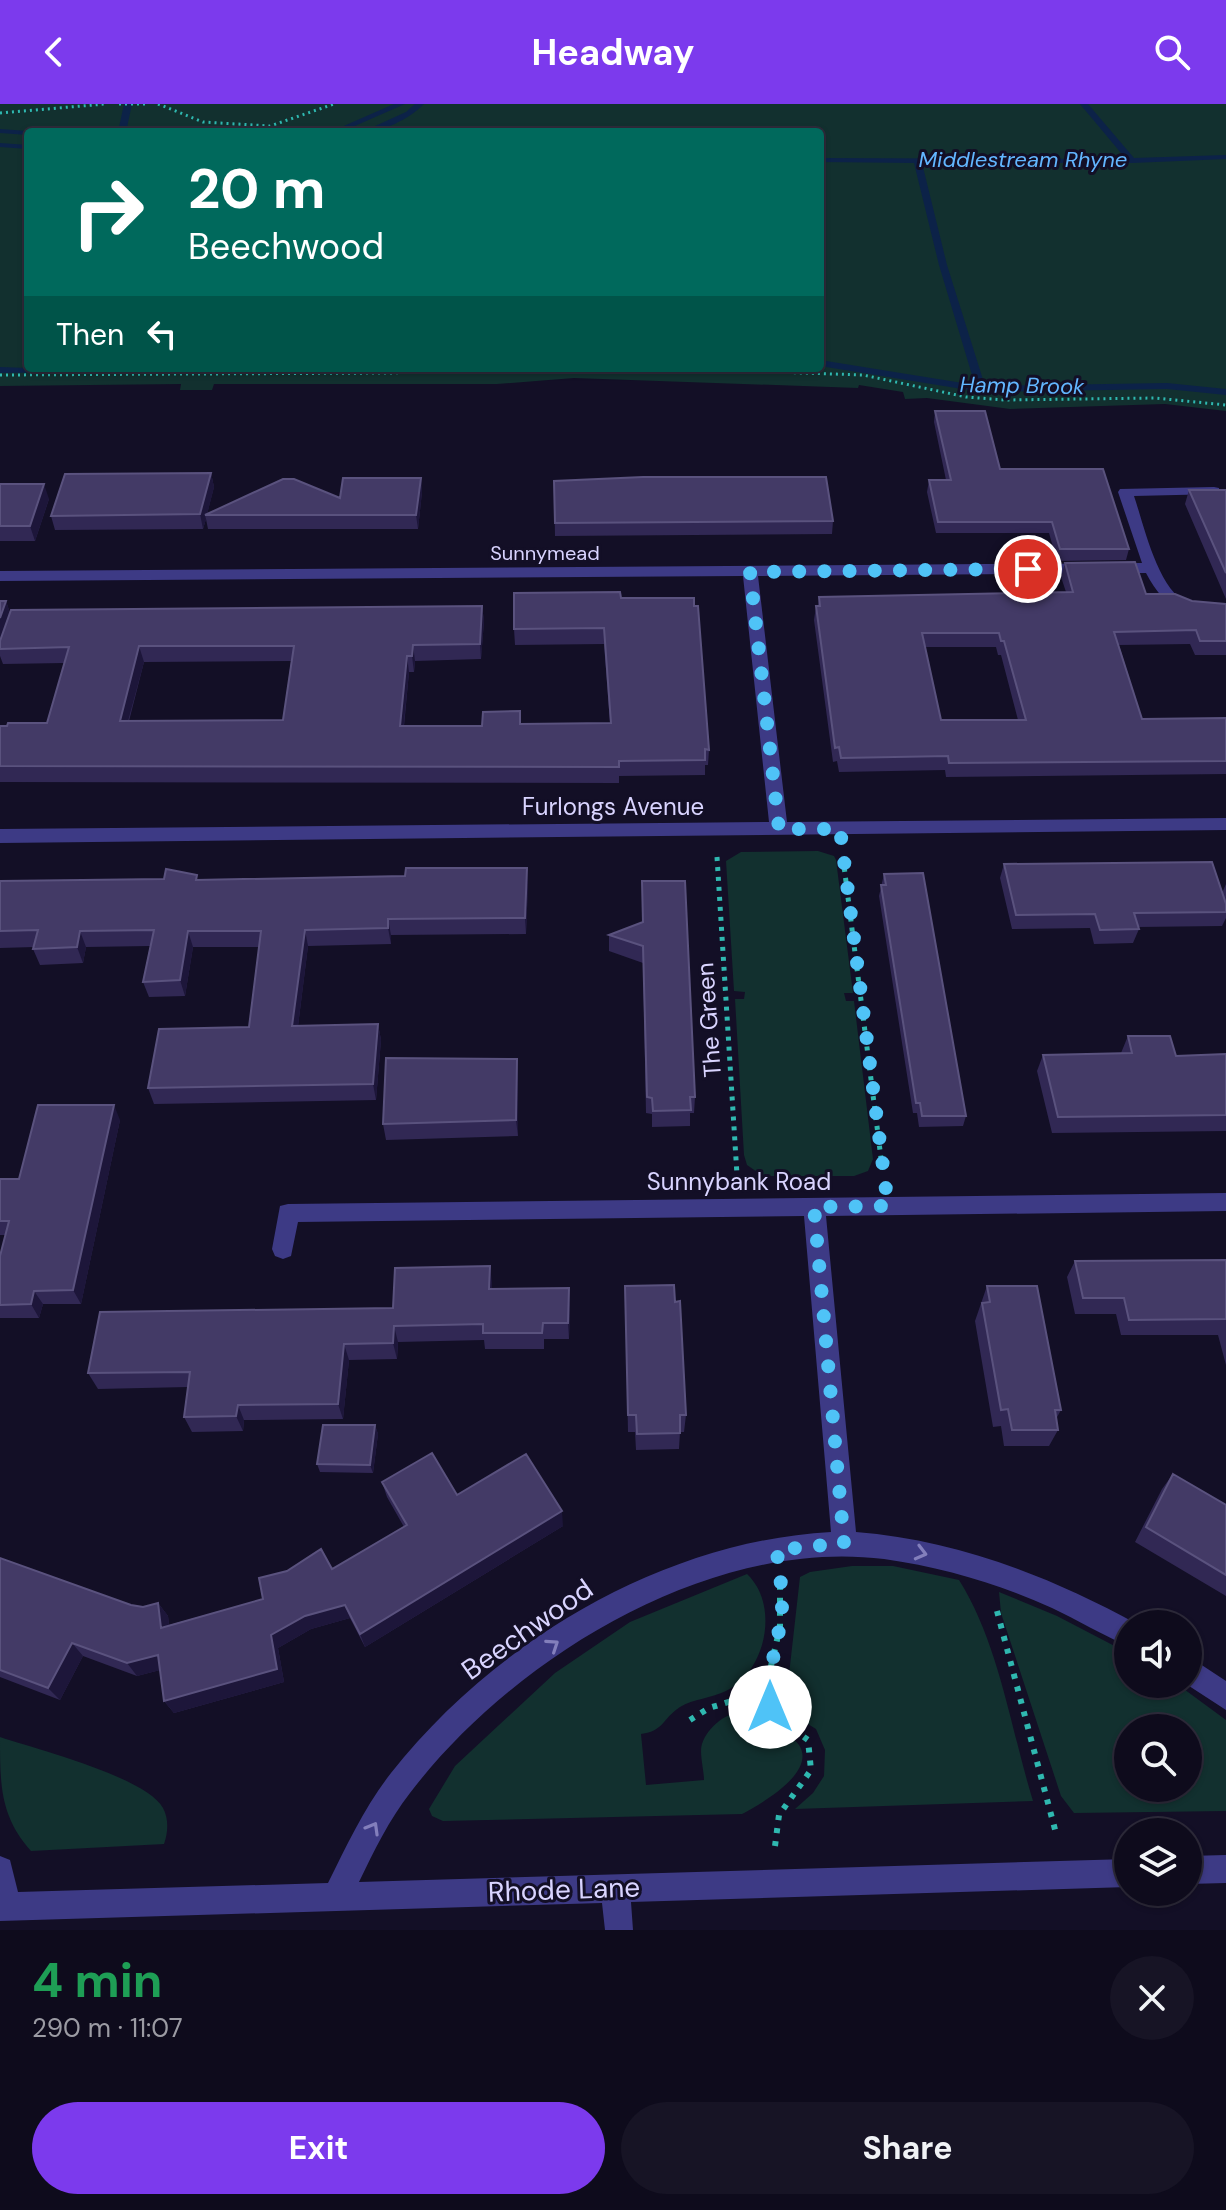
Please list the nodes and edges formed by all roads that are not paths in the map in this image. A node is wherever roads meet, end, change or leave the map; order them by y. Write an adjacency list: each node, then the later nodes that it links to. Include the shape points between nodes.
1 (1219, 491): 2 (street, via 1125,492)
2 (1151, 568): 3 (street, Sunnymead); 5 (street, via 1163,591 1186,610)
3 (750, 572): 4 (street, Sunnymead); 7 (street)
4 (0, 576)
5 (1226, 611)
6 (1226, 824): 7 (street, Furlongs Avenue)
7 (779, 829): 8 (street, Furlongs Avenue)
8 (0, 836)
9 (1226, 1202): 10 (street, Sunnybank Road)
10 (814, 1207): 11 (street, Sunnybank Road, via 288,1213); 12 (street)
11 (283, 1249)
12 (844, 1543): 13 (street, Beechwood, one-way to 13, via 905,1548 987,1572); 21 (street, Beechwood, one-way to 12, via 401,1783 456,1722 504,1680 635,1595 722,1563)
13 (1114, 1626)
14 (1202, 1679): 15 (street)
15 (1226, 1697)
16 (1226, 1869): 18 (street)
17 (0, 1870): 22 (street)
18 (1202, 1870)
19 (1114, 1873): 20 (street, Rhode Lane)
20 (615, 1887): 21 (street, Rhode Lane); 23 (street)
21 (336, 1897): 22 (street, Rhode Lane)
22 (3, 1907)
23 (619, 1930)

